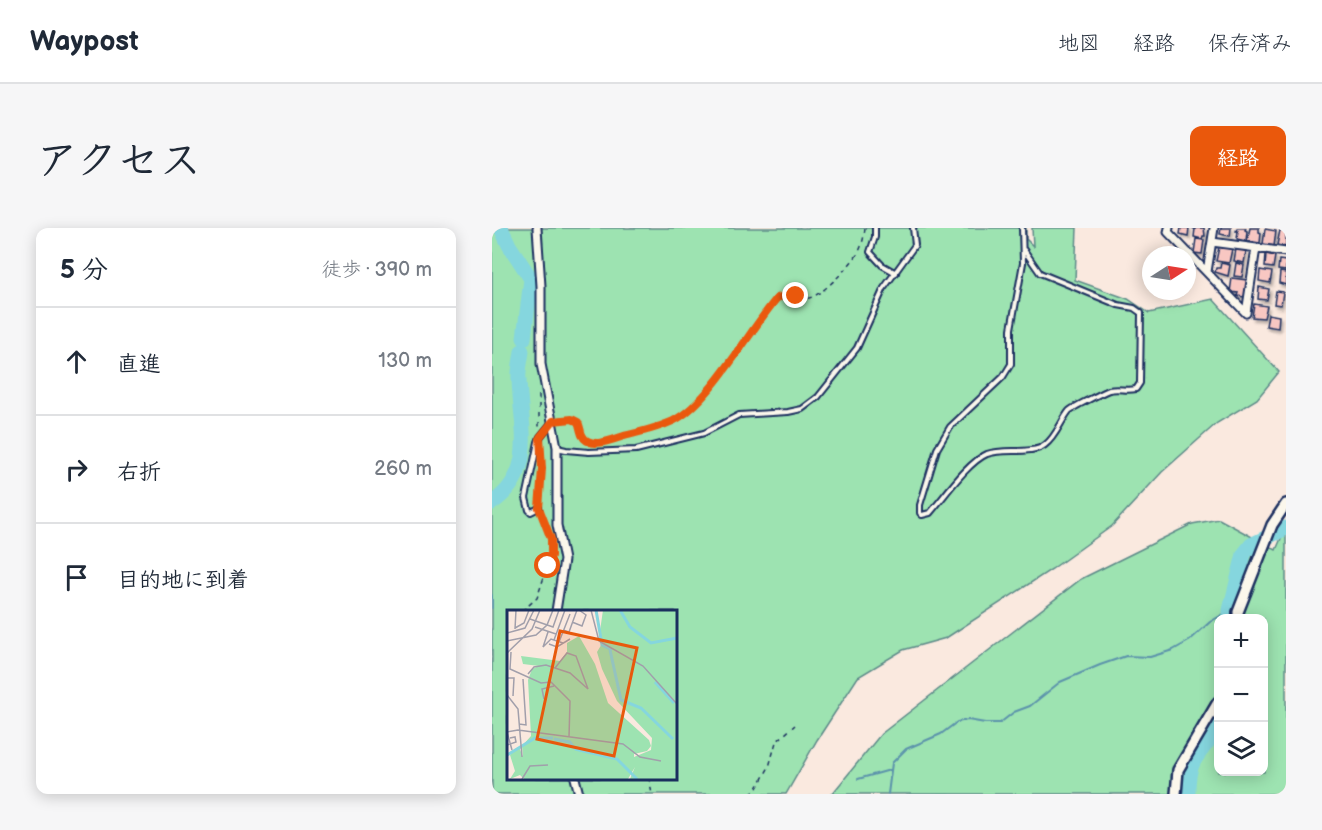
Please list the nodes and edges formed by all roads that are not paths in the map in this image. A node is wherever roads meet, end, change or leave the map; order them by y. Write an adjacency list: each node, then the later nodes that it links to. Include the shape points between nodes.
1 (537, 228): 13 (street, via 541,364)
2 (875, 228): 12 (lane, via 870,252)
3 (914, 228): 12 (lane, via 915,245)
4 (1022, 228): 9 (lane)
5 (1169, 228): 11 (street, via 1168,232)
6 (1214, 228): 7 (street)
7 (1212, 242): 8 (street); 11 (street)
8 (1256, 248): 10 (street); 11 (street, via 1246,313)
9 (1024, 250): 9 (lane, via 1009,369 956,419 939,446 920,506 922,515 930,513 964,472 987,455 1044,446 1071,409 1109,390 1136,389 1140,383 1141,313 1040,273)
10 (1286, 252)
11 (1207, 272)
12 (896, 273): 14 (lane, via 884,288 857,348 818,397 802,409 739,415 704,433 636,450 589,452)
13 (553, 421): 14 (street); 16 (lane, via 540,437 526,498 531,512)
14 (557, 447): 17 (street, via 558,525 564,560)
15 (1286, 504): 18 (main road, via 1272,525)
16 (539, 508)
17 (556, 610)
18 (1239, 614)
19 (1214, 709): 22 (main road, via 1178,770)
20 (575, 779): 21 (street)
21 (579, 794)
22 (1176, 794)

